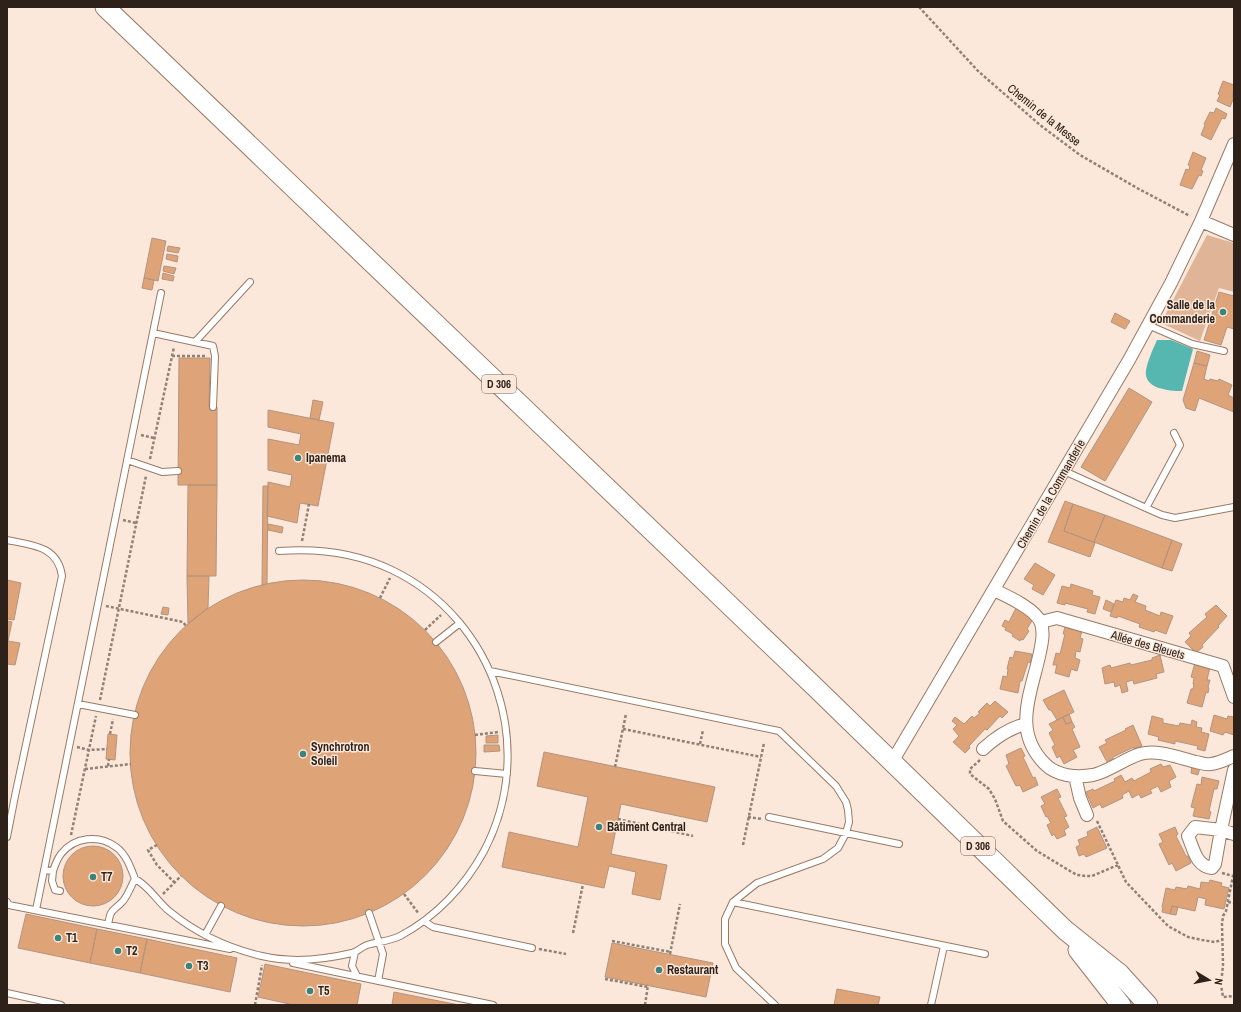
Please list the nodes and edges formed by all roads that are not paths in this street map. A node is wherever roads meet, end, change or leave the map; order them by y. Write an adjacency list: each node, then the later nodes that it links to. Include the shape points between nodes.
1 (105, 7): 31 (main road, D 306)
2 (1234, 144): 3 (street, Chemin de la Commanderie)
3 (1201, 221): 4 (street); 7 (street, Chemin de la Commanderie)
4 (1234, 235)
5 (250, 282): 9 (lane)
6 (161, 293): 8 (lane)
7 (1148, 325): 10 (lane, via 1192,344); 14 (street, Chemin de la Commanderie)
8 (153, 333): 9 (lane); 13 (lane)
9 (195, 342): 11 (lane, via 213,346)
10 (1224, 351)
11 (213, 407)
12 (1174, 432): 17 (lane, via 1180,445)
13 (127, 460): 15 (lane, via 162,472); 26 (lane)
14 (1064, 471): 17 (lane); 20 (street, Chemin de la Commanderie)
15 (178, 472)
16 (1234, 507): 17 (lane, via 1176,518)
17 (1146, 508)
18 (7, 540): 37 (lane, via 49,551 57,560 62,576)
19 (278, 551): 22 (lane, via 325,551 367,560 394,571 423,589)
20 (994, 590): 21 (street, via 1027,607); 31 (street, Chemin de la Commanderie)
21 (1041, 622): 25 (street, Allée des Bleuets, via 1057,618 1223,666); 28 (street, via 1043,636 1029,695)
22 (460, 623): 23 (lane); 24 (lane, via 472,638)
23 (436, 642)
24 (490, 671): 34 (lane, via 500,696 506,730); 41 (lane, via 779,730 836,786 848,810 849,822)
25 (1234, 697)
26 (78, 704): 27 (lane); 45 (lane)
27 (135, 715)
28 (1026, 724): 29 (street, via 1014,727 995,738); 35 (street, via 1029,741 1036,755 1049,768 1063,775)
29 (983, 749)
30 (1234, 756): 35 (street, via 1210,765 1152,752 1140,754 1094,775)
31 (892, 762): 56 (main road, D 306)
32 (1234, 770): 40 (street)
33 (475, 772): 34 (lane)
34 (507, 774): 54 (lane, via 500,813 479,860 457,890)
35 (1075, 776): 38 (street)
36 (7, 794): 37 (lane)
37 (15, 796): 43 (lane)
38 (1087, 815)
39 (769, 819): 41 (lane)
40 (1221, 830): 40 (street, via 1195,827 1188,836 1199,862 1204,867 1212,868 1215,864); 42 (street)
41 (846, 833): 44 (lane); 50 (lane, via 838,848 823,859 757,883)
42 (1234, 834)
43 (7, 837)
44 (899, 844)
45 (44, 870): 46 (lane); 52 (lane)
46 (53, 871): 47 (lane, via 66,848 84,839 96,838 117,847 124,855); 48 (lane, via 52,881 55,890)
47 (135, 879): 55 (lane, via 123,901 110,914); 57 (lane, via 143,883 183,921)
48 (60, 891)
49 (7, 902): 52 (lane, via 9,905)
50 (733, 902): 59 (lane); 69 (lane, via 726,919 727,949 736,968)
51 (221, 906): 57 (lane)
52 (36, 910): 55 (lane)
53 (369, 913): 58 (lane)
54 (424, 921): 58 (lane, via 398,937); 60 (lane, via 433,927)
55 (108, 925): 63 (lane)
56 (1065, 930): 71 (main road, D 306); 72 (main road, D 306, via 1120,974)
57 (205, 935): 63 (lane, via 240,950)
58 (380, 941): 61 (lane, via 363,946); 65 (lane, via 383,954)
59 (944, 946): 62 (lane); 70 (lane)
60 (532, 948)
61 (355, 952): 63 (lane, via 317,960); 64 (lane, via 352,966)
62 (985, 954)
63 (264, 956): 64 (lane)
64 (357, 976): 65 (lane)
65 (378, 980): 68 (lane)
66 (7, 993): 67 (lane)
67 (61, 1005)
68 (493, 1005)
69 (775, 1005)
70 (931, 1005)
71 (1121, 1005)
72 (1148, 1005)

